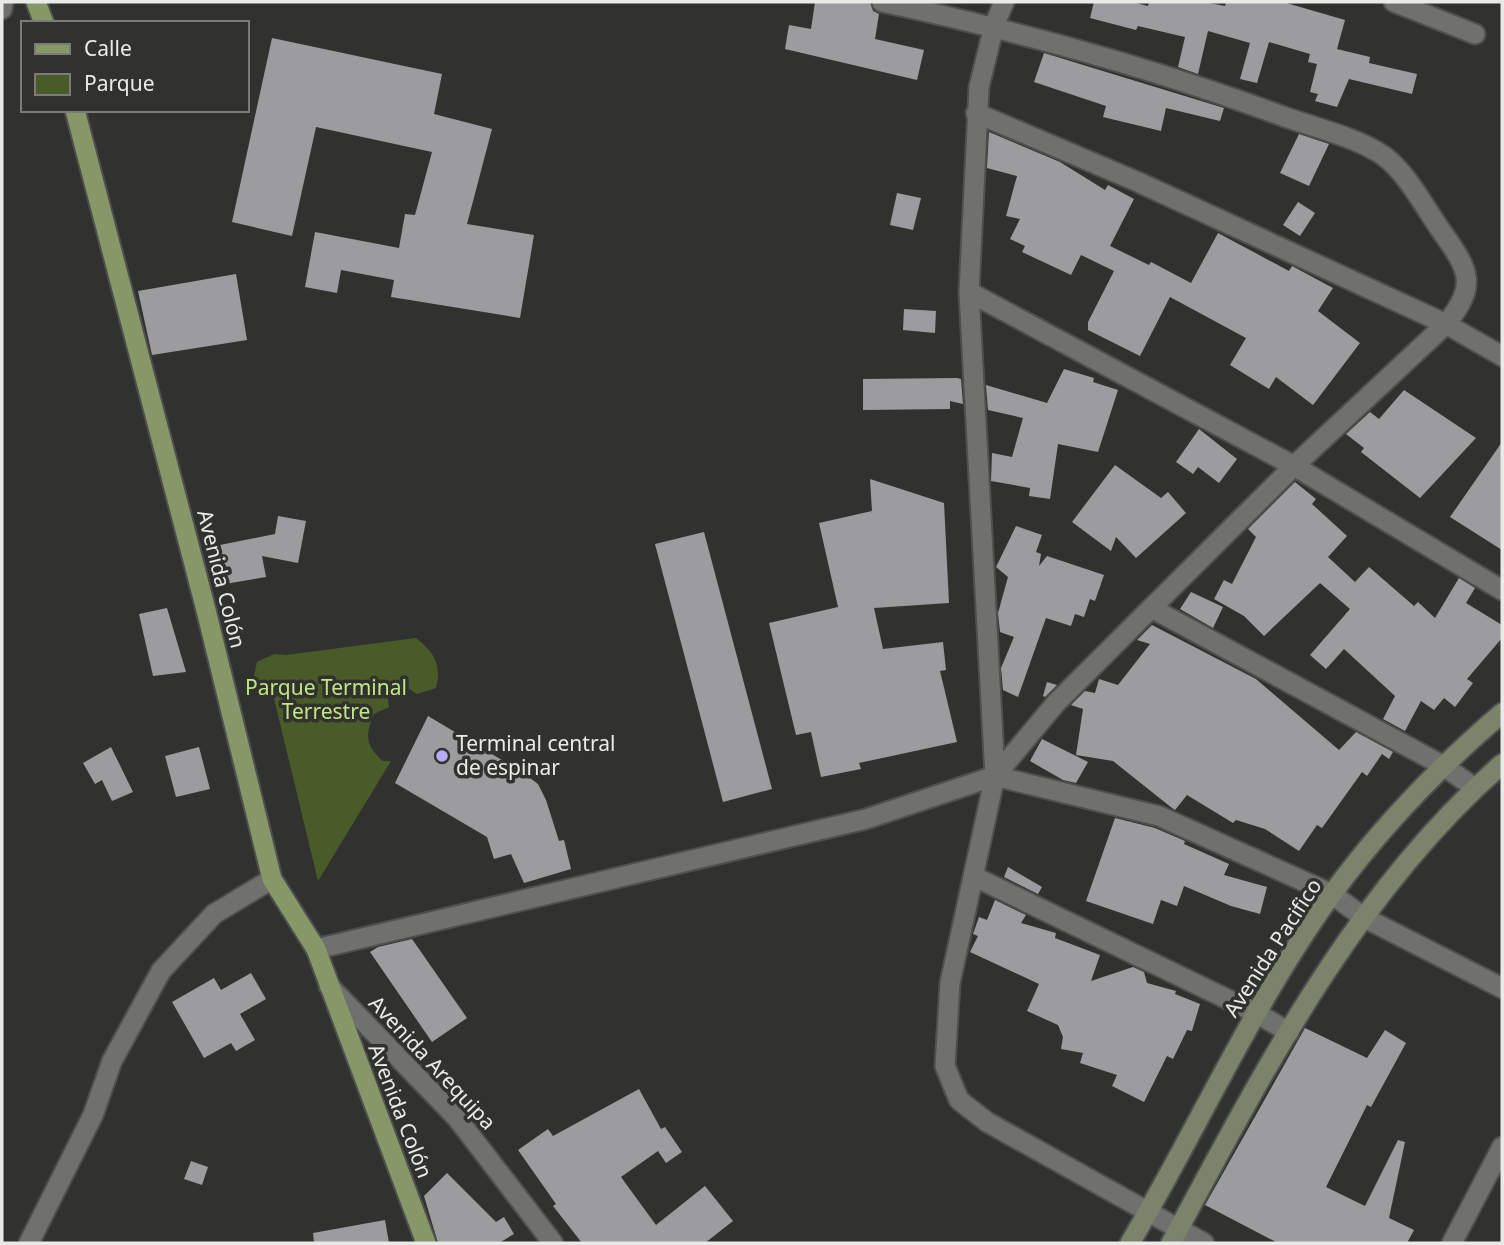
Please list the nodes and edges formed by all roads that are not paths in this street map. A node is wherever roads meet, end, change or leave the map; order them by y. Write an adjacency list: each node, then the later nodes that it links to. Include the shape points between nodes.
1 (3, 2): 7 (street)
2 (36, 2): 8 (main road)
3 (882, 2): 6 (street)
4 (1004, 2): 9 (street)
5 (1394, 2): 10 (street)
6 (916, 5): 9 (street)
7 (2, 9)
8 (43, 21)
9 (994, 26): 12 (street); 14 (street, via 1086,50 1233,98 1385,157 1465,265 1467,288 1461,306)
10 (1475, 34)
11 (76, 112): 25 (main road, Avenida Colón)
12 (976, 113): 13 (street); 14 (street)
13 (969, 292): 16 (street); 22 (street)
14 (1446, 324): 15 (street); 16 (street)
15 (1502, 356)
16 (1294, 466): 17 (street); 18 (street)
17 (1502, 590)
18 (1153, 609): 21 (street); 22 (street, via 1056,703)
19 (1502, 713): 21 (main road, Avenida Pacifico)
20 (1502, 764): 23 (main road)
21 (1442, 765): 23 (street); 26 (main road, Avenida Pacifico)
22 (995, 776): 24 (street); 26 (street, via 1159,816); 28 (street, via 866,819)
23 (1475, 788): 27 (main road)
24 (975, 877): 31 (street); 34 (street, via 950,983 945,1066 959,1100 987,1122)
25 (272, 879): 28 (main road, Avenida Colón); 36 (street, via 214,914 161,971 113,1061 93,1115)
26 (1332, 894): 27 (street); 31 (main road, Avenida Pacifico)
27 (1363, 917): 30 (street); 32 (main road)
28 (316, 949): 29 (main road, Avenida Colón)
29 (326, 983): 37 (main road, Avenida Colón); 38 (street, Avenida Arequipa, via 457,1118)
30 (1502, 988)
31 (1256, 1013): 32 (street); 34 (main road, Avenida Pacifico)
32 (1289, 1032): 35 (main road)
33 (1502, 1147): 41 (street)
34 (1148, 1213): 35 (street); 39 (main road, Avenida Pacifico)
35 (1174, 1236): 40 (street)
36 (29, 1243)
37 (426, 1243)
38 (553, 1243)
39 (1130, 1243)
40 (1204, 1243)
41 (1452, 1243)

